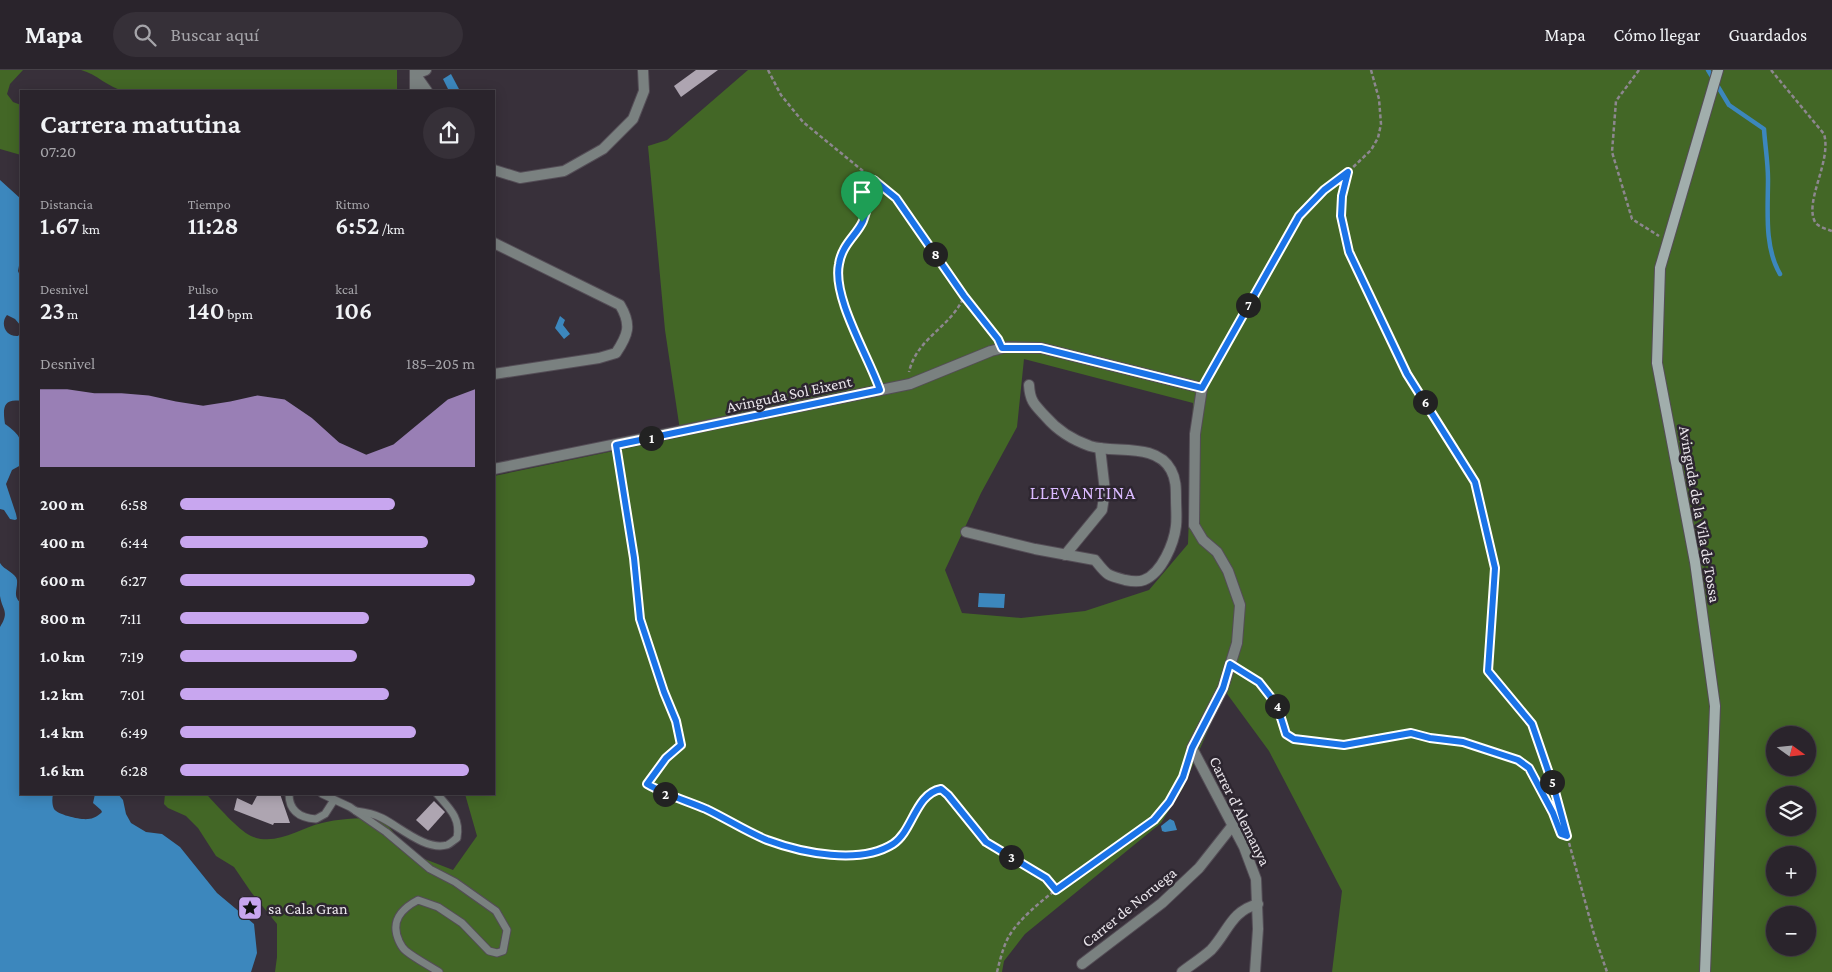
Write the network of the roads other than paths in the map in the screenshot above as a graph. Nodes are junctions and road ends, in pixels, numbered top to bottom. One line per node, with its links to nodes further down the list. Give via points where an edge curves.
1 (426, 70): 4 (street)
2 (643, 70): 7 (street, via 644,91 632,119 603,149 564,171 520,178)
3 (1718, 70): 28 (main road, Avinguda de la Vila de Tossa, via 1660,268 1657,363 1695,562 1715,706)
4 (415, 72): 5 (street); 6 (street)
5 (415, 90)
6 (426, 90)
7 (495, 170)
8 (495, 243): 9 (street, via 620,305 628,326 626,338 616,354)
9 (495, 374)
10 (1030, 385): 11 (street, via 1030,399 1055,427 1072,438)
11 (1100, 448): 14 (street, via 1148,453 1168,463 1176,478); 16 (street, via 1106,491 1102,510)
12 (495, 469): 13 (street, Avinguda Sol Eixent, via 910,384 1002,348 1041,348 1202,388 1195,434)
13 (1194, 525): 14 (street); 22 (street, Carrer d'Alemanya, via 1228,571 1240,605 1236,644 1223,688 1192,748)
14 (1176, 527): 16 (street, via 1168,554 1158,569 1144,580 1107,575 1095,560)
15 (966, 532): 16 (street)
16 (1065, 554)
17 (289, 795): 20 (lane, via 297,814 316,820 325,814)
18 (324, 795): 20 (lane)
19 (438, 795): 21 (lane, via 456,816 459,829 457,838 447,845 432,845 371,813)
20 (334, 800): 21 (lane)
21 (353, 810): 25 (lane, via 386,832 430,869 484,902 501,917 507,938 503,951 497,953 489,951 462,923 438,907 418,900 406,906 397,916 395,929 401,946)
22 (1233, 825): 23 (street, Carrer d'Alemanya, via 1256,879); 24 (street, Carrer de Noruega, via 1198,868 1162,903)
23 (1258, 904): 26 (street, via 1240,912 1211,950); 27 (street, Carrer d'Alemanya)
24 (1082, 964)
25 (440, 972)
26 (1182, 972)
27 (1255, 972)
28 (1705, 972)

